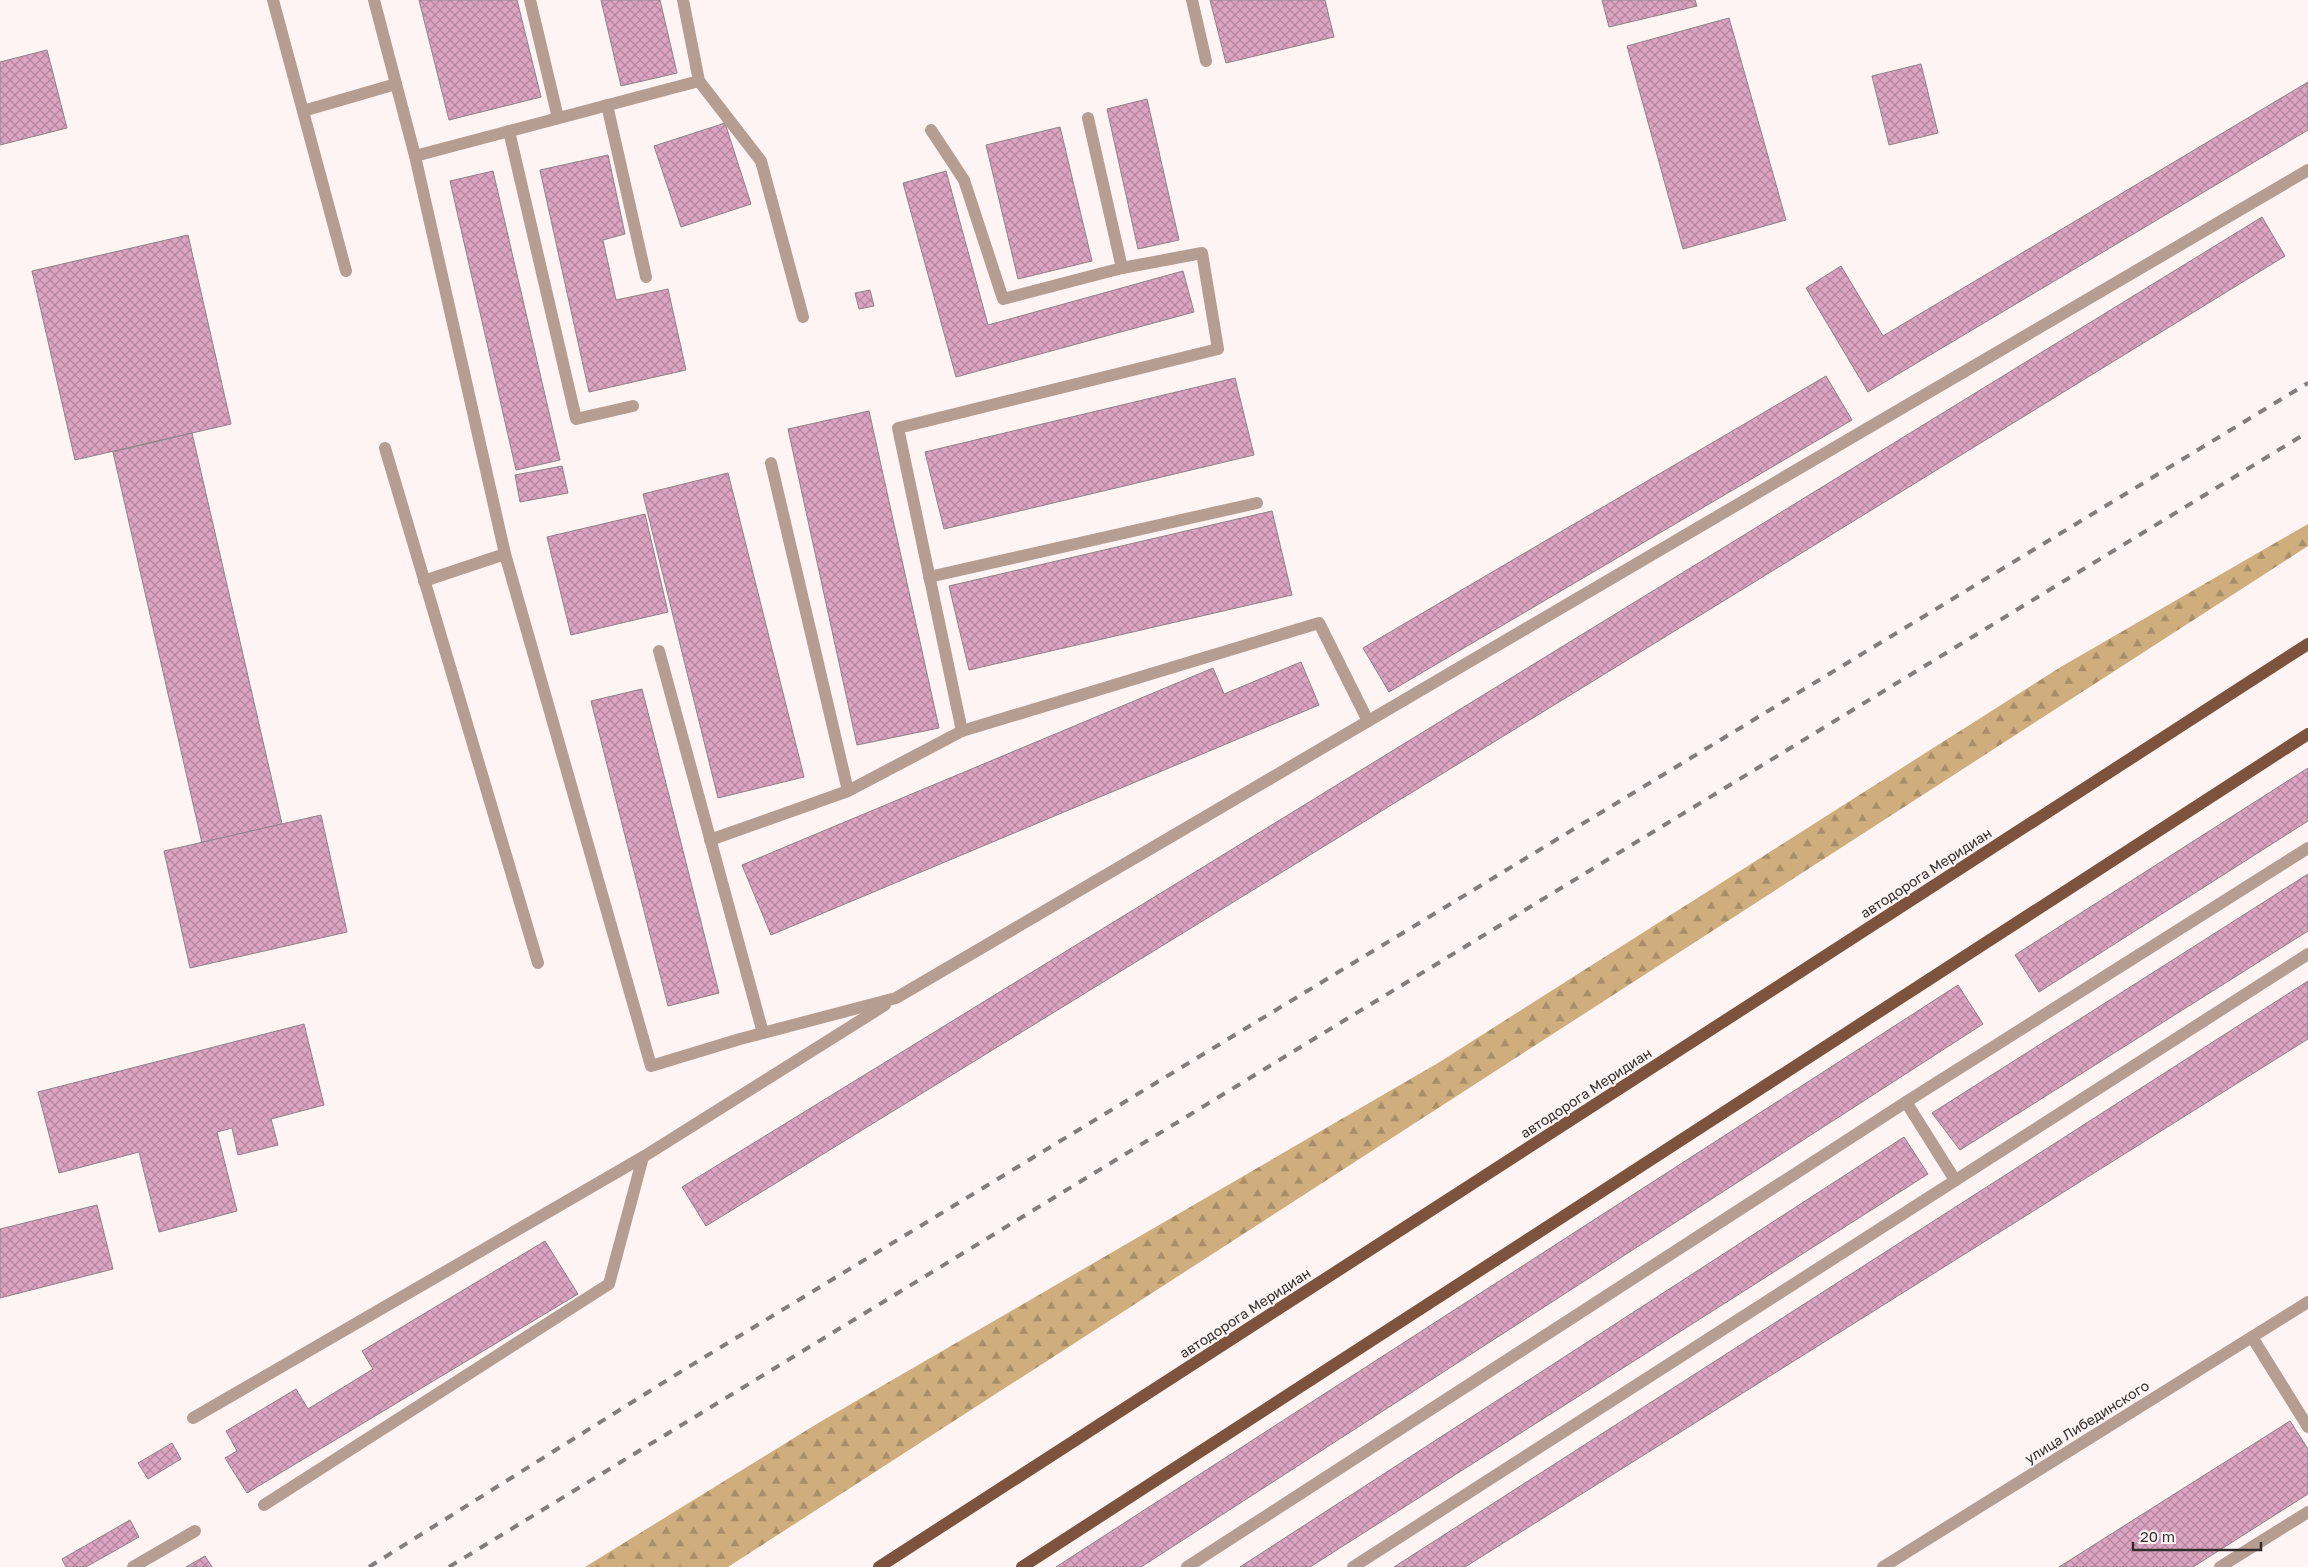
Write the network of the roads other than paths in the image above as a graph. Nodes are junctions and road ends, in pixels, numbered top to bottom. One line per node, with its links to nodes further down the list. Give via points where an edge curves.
1 (273, 0): 10 (street)
2 (374, 0): 8 (street)
3 (530, 0): 11 (street)
4 (683, 0): 7 (street)
5 (1192, 0): 6 (street)
6 (1206, 60)
7 (699, 81): 9 (street); 20 (street, via 761,161)
8 (396, 84): 10 (street); 15 (street)
9 (608, 105): 11 (street); 19 (street)
10 (303, 112): 18 (street)
11 (558, 118): 14 (street)
12 (1088, 118): 17 (street)
13 (931, 130): 17 (street, via 964,180 1003,299)
14 (509, 132): 15 (street); 21 (street, via 576,419)
15 (415, 156): 25 (street)
16 (2308, 170): 30 (street)
17 (1122, 268): 26 (street, via 1202,253 1218,349 898,428)
18 (346, 271)
19 (646, 277)
20 (803, 318)
21 (633, 406)
22 (385, 448): 27 (street)
23 (771, 464): 33 (street)
24 (1257, 503): 26 (street)
25 (505, 554): 27 (street); 39 (street, via 652,1066)
26 (929, 577): 31 (street)
27 (424, 581): 37 (street)
28 (2308, 644): 51 (main road, автодорога Меридиан)
29 (659, 651): 34 (street)
30 (1368, 721): 31 (street, via 1319,624); 38 (street)
31 (962, 731): 33 (street)
32 (2308, 734): 52 (main road)
33 (848, 791): 34 (street)
34 (710, 840): 39 (street)
35 (2308, 848): 40 (street)
36 (2308, 954): 42 (street)
37 (538, 963)
38 (896, 998): 39 (street); 41 (street)
39 (763, 1033)
40 (1906, 1102): 42 (street); 53 (street)
41 (643, 1156): 45 (street); 47 (street, via 609,1284)
42 (1955, 1180): 54 (street)
43 (2308, 1302): 44 (street, улица Либединского)
44 (2252, 1337): 46 (street); 55 (street, улица Либединского)
45 (193, 1418)
46 (2308, 1427)
47 (264, 1505)
48 (2308, 1512): 56 (street)
49 (195, 1531): 50 (street)
50 (133, 1567)
51 (879, 1567)
52 (1022, 1567)
53 (1187, 1567)
54 (1353, 1567)
55 (1883, 1567)
56 (2220, 1567)

